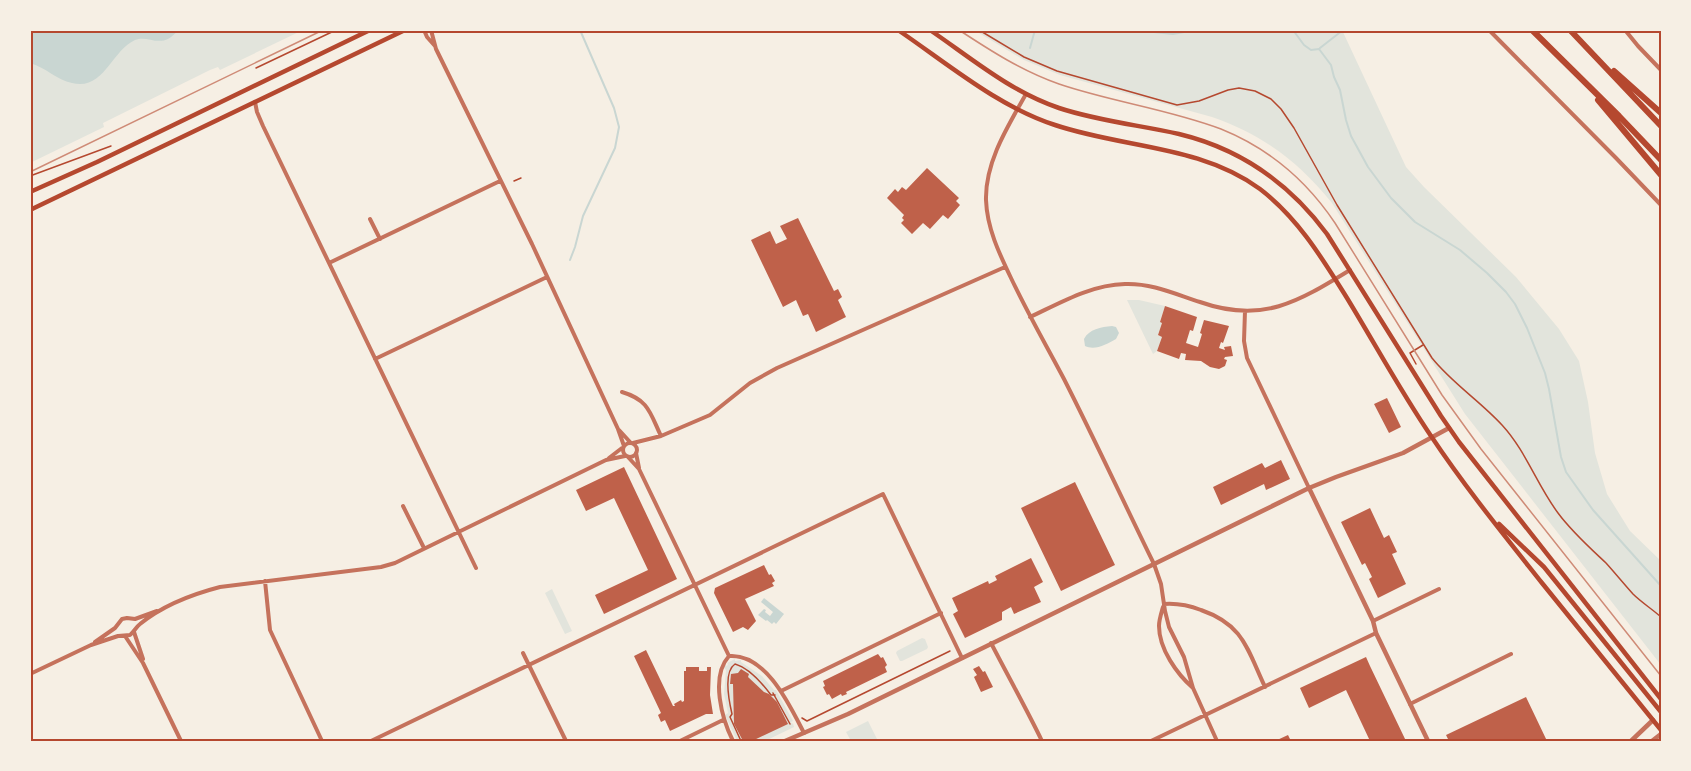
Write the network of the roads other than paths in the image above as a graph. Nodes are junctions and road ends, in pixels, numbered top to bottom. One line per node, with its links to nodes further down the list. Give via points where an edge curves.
1 (370, 30): 23 (main road)
2 (405, 30): 16 (main road)
3 (424, 30): 12 (street)
4 (431, 30): 12 (street)
5 (898, 30): 17 (main road)
6 (930, 30): 15 (main road)
7 (1489, 30): 24 (street)
8 (1532, 30): 13 (highway)
9 (1570, 30): 11 (highway)
10 (1625, 30): 14 (street)
11 (1576, 36): 18 (highway); 19 (highway)
12 (436, 47): 22 (street)
13 (1561, 59): 20 (highway); 21 (highway)
14 (1661, 70)
15 (1026, 94): 17 (street); 30 (main road, via 1078,114 1179,134 1251,162 1308,210)
16 (255, 102): 25 (main road); 28 (street)
17 (1017, 110): 29 (street, via 997,151 986,188 989,223); 32 (main road, via 1090,135 1187,155 1242,177 1296,223)
18 (1661, 113)
19 (1661, 126)
20 (1661, 160)
21 (1661, 175)
22 (500, 181): 27 (street); 31 (street)
23 (30, 192)
24 (1661, 204)
25 (30, 210)
26 (370, 219): 27 (street)
27 (380, 239): 28 (street)
28 (329, 263): 35 (street)
29 (1005, 267): 34 (street); 39 (street, via 777,368 750,383 710,415)
30 (1350, 270): 32 (street); 37 (main road)
31 (547, 276): 35 (street); 38 (street)
32 (1335, 279): 33 (street, via 1283,306); 40 (main road)
33 (1245, 311): 34 (street, via 1214,307 1155,287 1124,284 1091,290); 48 (street, via 1247,358)
34 (1030, 317): 53 (street)
35 (375, 359): 51 (street)
36 (622, 392): 39 (street, via 645,404)
37 (1449, 428): 40 (street); 79 (main road)
38 (618, 429): 42 (street); 43 (street)
39 (661, 436): 41 (street)
40 (1432, 438): 48 (street, via 1396,456); 50 (main road)
41 (651, 440): 42 (street); 44 (street)
42 (632, 443): 43 (street); 44 (street)
43 (623, 446): 45 (street); 46 (street)
44 (636, 452): 45 (street); 47 (street)
45 (627, 456): 46 (street); 47 (street)
46 (606, 460): 51 (street)
47 (639, 469): 56 (street)
48 (1310, 488): 53 (street); 62 (street)
49 (403, 506): 52 (street)
50 (1490, 517): 81 (main road, via 1544,567); 84 (main road)
51 (459, 532): 52 (street); 54 (street)
52 (424, 548): 55 (street, via 381,567)
53 (1154, 564): 58 (street); 67 (street)
54 (476, 568)
55 (265, 581): 59 (street, via 205,591); 88 (street, via 273,639)
56 (696, 585): 60 (street, via 883,494); 71 (street); 74 (street)
57 (1438, 589): 62 (street)
58 (1164, 604): 76 (street, via 1186,604 1227,622 1240,636); 77 (street); 77 (street, via 1159,626 1161,639 1176,670)
59 (161, 610): 61 (street); 64 (street)
60 (941, 613): 72 (street); 78 (street)
61 (132, 620): 63 (street, via 124,619); 64 (street)
62 (1373, 621): 65 (street)
63 (118, 625): 66 (street); 68 (street)
64 (135, 630): 66 (street); 73 (street)
65 (1376, 633): 76 (street); 80 (street)
66 (124, 635): 68 (street); 73 (street)
67 (991, 643): 72 (street); 94 (street)
68 (91, 645): 75 (street)
69 (523, 653): 74 (street)
70 (1511, 654): 80 (street)
71 (729, 656): 78 (street, via 757,665); 83 (street, via 721,673)
72 (962, 658): 86 (street)
73 (143, 663): 87 (street)
74 (529, 664): 89 (street); 90 (street)
75 (30, 674)
76 (1265, 687): 82 (street)
77 (1193, 688): 82 (street)
78 (781, 691): 86 (street)
79 (1661, 699)
80 (1410, 704): 97 (street)
81 (1661, 713): 84 (main road)
82 (1205, 715): 95 (street); 96 (street)
83 (723, 720): 91 (street); 92 (street)
84 (1653, 720): 85 (main road); 98 (street)
85 (1661, 732): 99 (street)
86 (804, 733): 93 (street)
87 (181, 741)
88 (322, 741)
89 (373, 741)
90 (566, 741)
91 (680, 741)
92 (733, 741)
93 (785, 741)
94 (1042, 741)
95 (1151, 741)
96 (1217, 741)
97 (1428, 741)
98 (1630, 741)
99 (1652, 741)

